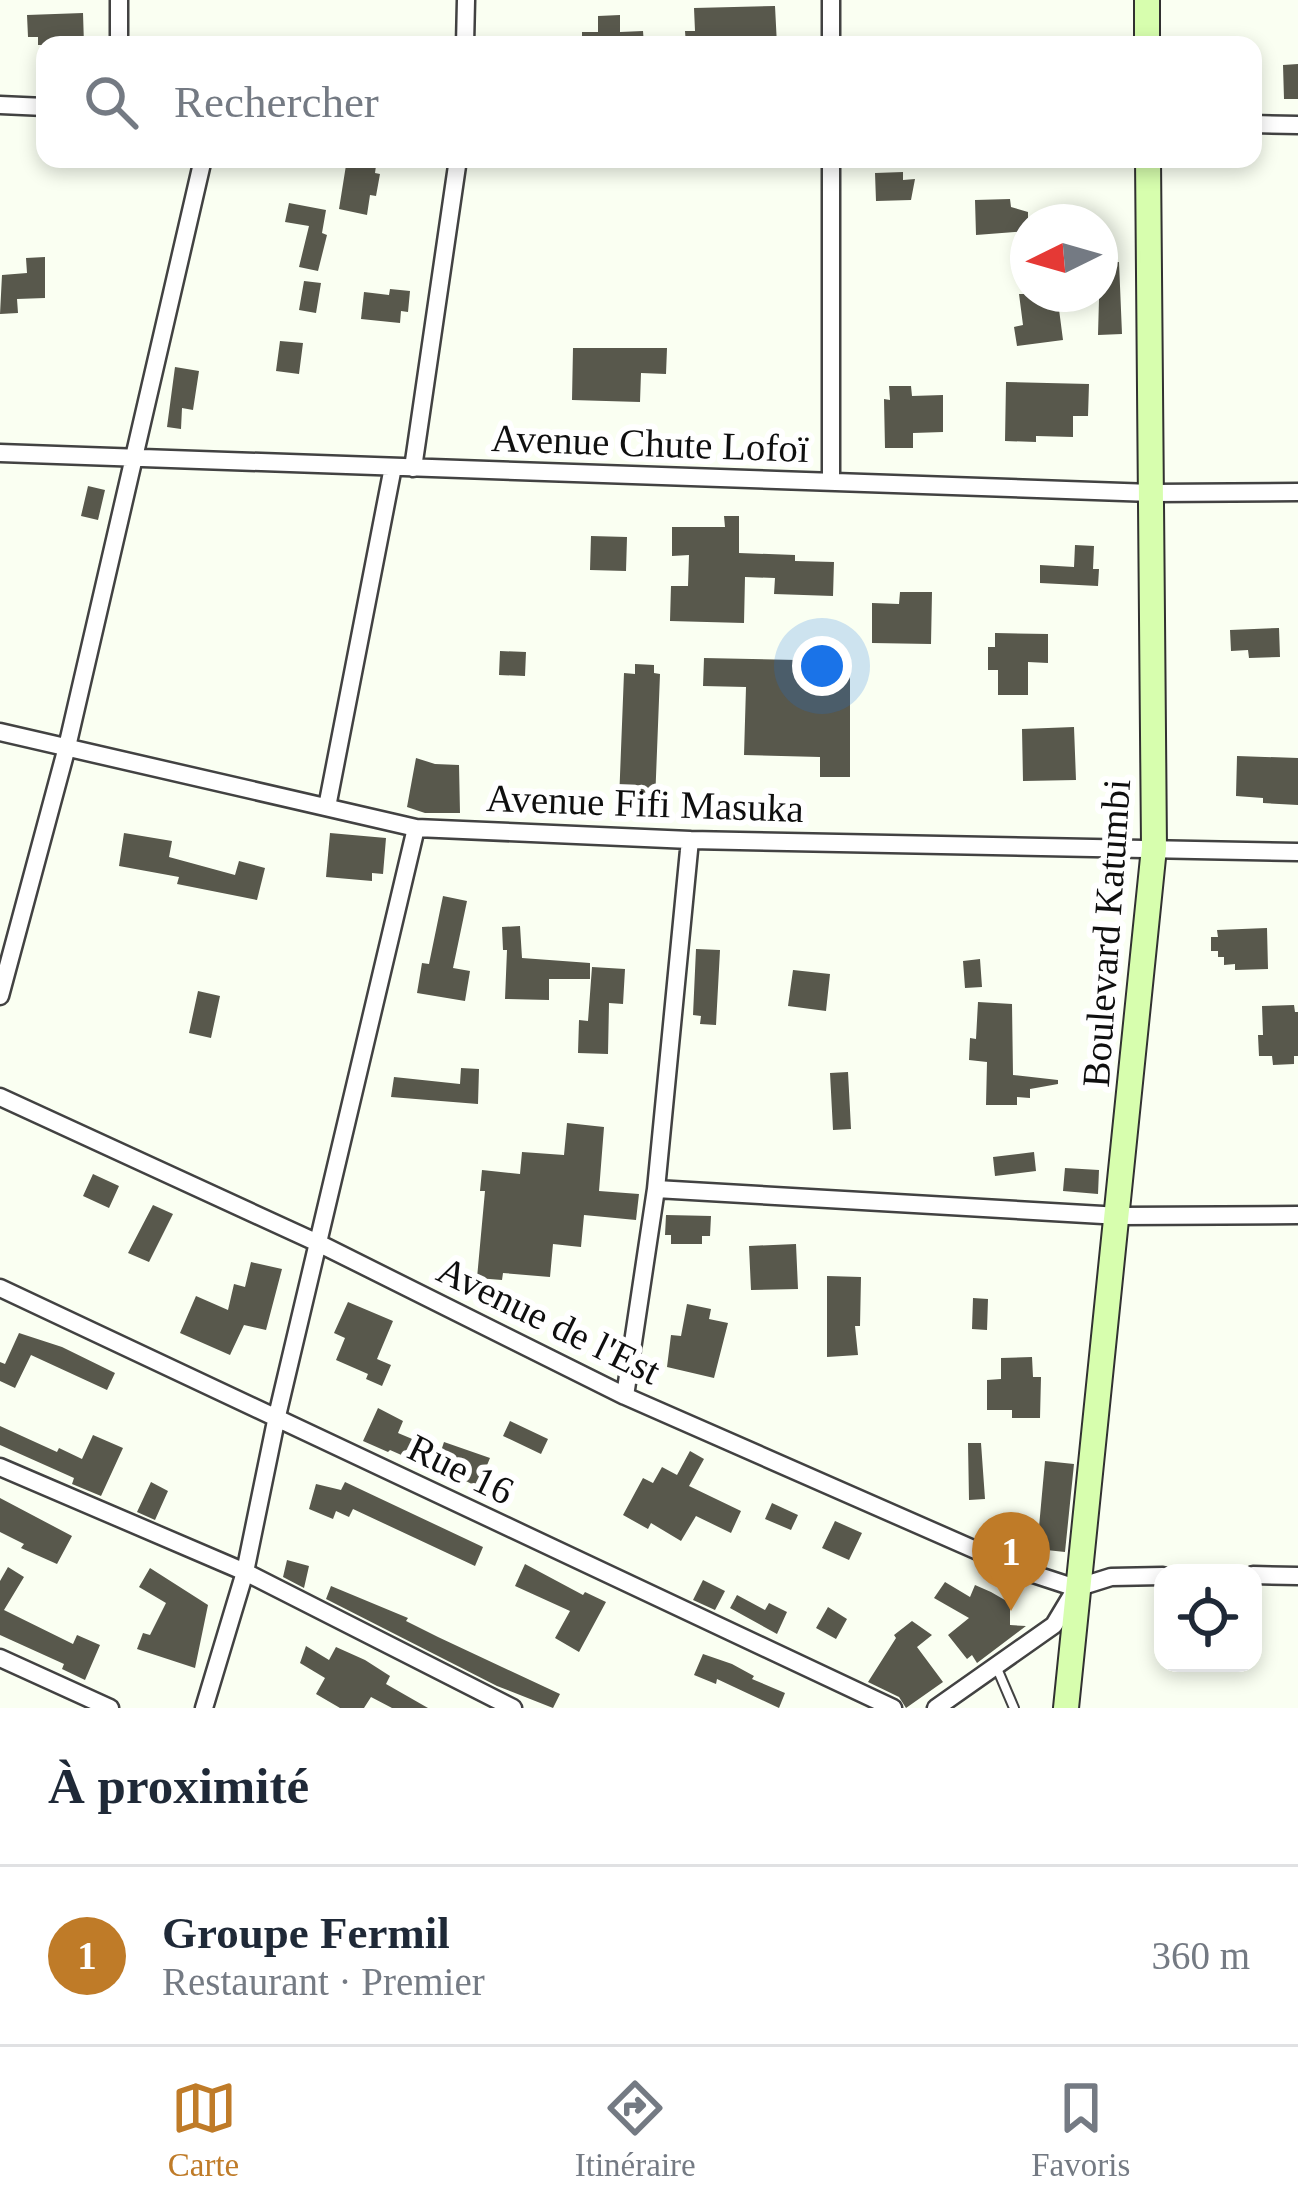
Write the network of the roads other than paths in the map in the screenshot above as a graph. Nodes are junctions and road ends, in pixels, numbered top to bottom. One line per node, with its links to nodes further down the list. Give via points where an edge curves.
1 (119, 0): 5 (street)
2 (466, 0): 6 (street)
3 (831, 0): 7 (street)
4 (1147, 0): 8 (street)
5 (119, 36)
6 (466, 36)
7 (831, 36)
8 (1147, 36)
9 (0, 105): 10 (street)
10 (36, 107)
11 (1262, 124): 12 (street)
12 (1298, 125)
13 (201, 168): 18 (street)
14 (457, 168): 20 (street)
15 (831, 168): 21 (street)
16 (1148, 168): 23 (street, Boulevard Katumbi)
17 (0, 453): 18 (street, Avenue Chute Lofoï)
18 (135, 460): 19 (street, Avenue Chute Lofoï); 25 (street)
19 (393, 467): 20 (street, Avenue Chute Lofoï); 26 (street)
20 (413, 468): 21 (street, Avenue Chute Lofoï)
21 (830, 482): 23 (street, Avenue Chute Lofoï)
22 (1298, 492): 23 (street, Avenue Chute Lofoï)
23 (1152, 494): 29 (street, Boulevard Katumbi)
24 (0, 732): 25 (street, Avenue Fifi Masuka)
25 (67, 747): 26 (street, Avenue Fifi Masuka); 31 (street)
26 (327, 807): 27 (street, Avenue Fifi Masuka)
27 (416, 828): 28 (street, Avenue Fifi Masuka); 36 (street)
28 (690, 840): 29 (street, Avenue Fifi Masuka); 33 (street)
29 (1154, 848): 30 (street, Avenue Fifi Masuka); 35 (street, Boulevard Katumbi)
30 (1298, 852)
31 (0, 996)
32 (0, 1097): 36 (street, Avenue de l'Est)
33 (656, 1190): 35 (street); 38 (street)
34 (1298, 1215): 35 (street)
35 (1120, 1216): 45 (street, Boulevard Katumbi)
36 (320, 1244): 38 (street, Avenue de l'Est); 39 (street)
37 (0, 1288): 39 (street, Rue 16)
38 (625, 1396): 45 (street, Avenue de l'Est)
39 (277, 1416): 41 (street); 52 (street, Rue 16)
40 (0, 1467): 41 (street)
41 (245, 1572): 50 (street); 51 (street)
42 (1262, 1575): 44 (street)
43 (1154, 1576): 45 (street)
44 (1298, 1576)
45 (1076, 1588): 47 (street, via 1054,1625); 54 (street, Boulevard Katumbi)
46 (0, 1658): 49 (street)
47 (996, 1666): 48 (lane); 53 (street)
48 (1009, 1705)
49 (110, 1708)
50 (204, 1708)
51 (514, 1708)
52 (892, 1708)
53 (936, 1708)
54 (1066, 1708)

